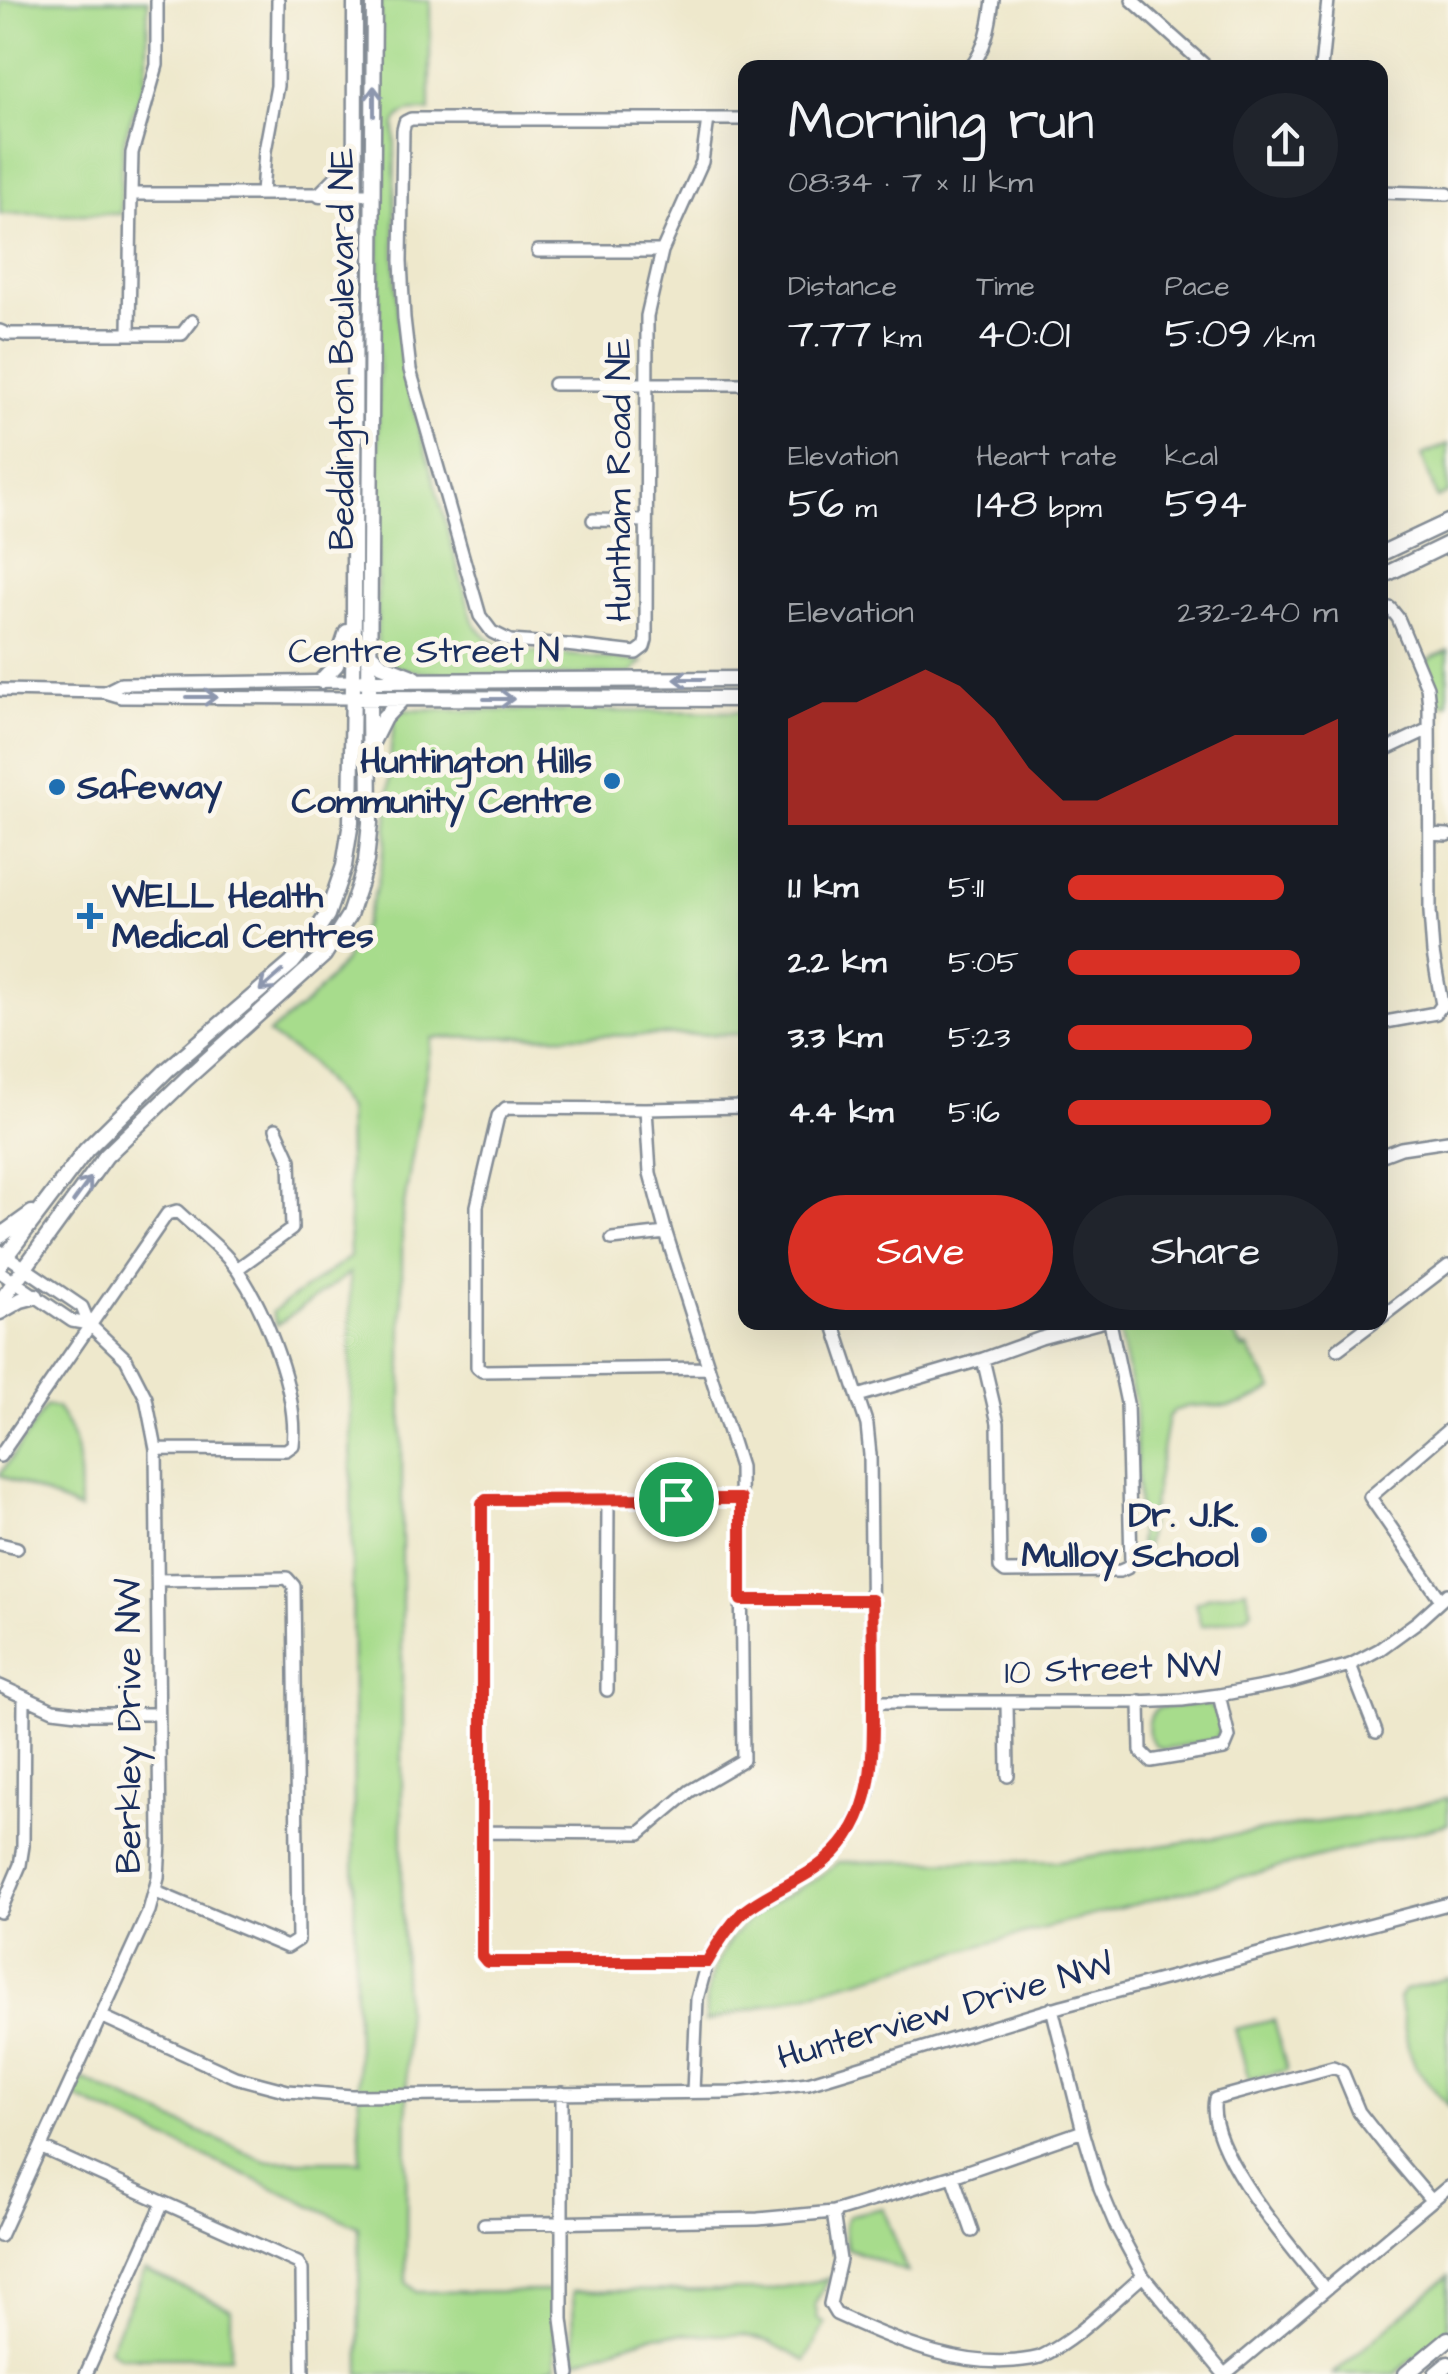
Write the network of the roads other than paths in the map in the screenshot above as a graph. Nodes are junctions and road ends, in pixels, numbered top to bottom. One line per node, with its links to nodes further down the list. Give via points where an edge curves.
1 (158, 0): 15 (street, via 157,65 132,153)
2 (278, 0): 16 (street, via 277,86)
3 (355, 0): 13 (main road, Beddington Boulevard NE)
4 (374, 0): 19 (main road, Beddington Boulevard NE, one-way to 4)
5 (993, 0): 8 (street)
6 (1132, 0): 9 (street)
7 (1328, 0): 10 (street)
8 (975, 60)
9 (1199, 60)
10 (1322, 60)
11 (708, 119): 12 (street, Huntham Road NE); 21 (street, Huntham Road NE, via 702,162); 30 (street, Huntham Road NE, via 411,118 403,130 401,261 410,370 480,616 510,641 636,653 646,640)
12 (738, 119)
13 (355, 138): 17 (main road, via 341,174); 18 (main road, Beddington Boulevard NE)
14 (1388, 192): 20 (street)
15 (130, 194): 16 (street); 25 (street)
16 (262, 194): 17 (street)
17 (320, 194): 18 (street)
18 (354, 194): 19 (street); 38 (main road, Beddington Boulevard NE)
19 (372, 194): 39 (main road, Beddington Boulevard NE)
20 (1448, 194)
21 (662, 250): 22 (street); 27 (street, Huntham Road NE, via 647,316)
22 (538, 251)
23 (192, 321): 25 (street, via 182,334)
24 (0, 331): 25 (street)
25 (130, 334)
26 (554, 384): 27 (street)
27 (645, 384): 28 (street); 30 (street, Huntham Road NE)
28 (738, 384)
29 (594, 520): 30 (street)
30 (646, 520)
31 (1448, 522): 33 (main road)
32 (1448, 544): 35 (main road)
33 (1388, 550)
34 (1448, 553): 36 (main road)
35 (1388, 573)
36 (1388, 574)
37 (1388, 608): 50 (street, via 1427,687)
38 (354, 612): 41 (main road, via 340,656); 44 (main road, Beddington Boulevard NE)
39 (370, 654): 42 (main road, Beddington Boulevard NE); 43 (main road)
40 (738, 679): 43 (main road, Centre Street N, one-way to 43)
41 (320, 681): 44 (street, Centre Street N); 46 (street, Centre Street N, via 121,684)
42 (369, 681): 43 (main road, Centre Street N); 44 (main road, Centre Street N); 47 (main road, Beddington Boulevard NE)
43 (425, 682)
44 (352, 689): 46 (street, Centre Street N, one-way to 44, via 122,697); 47 (main road, Centre Street N); 61 (main road, Beddington Boulevard NE, one-way to 61, via 351,822 326,915 292,963 167,1070 86,1150)
45 (0, 690): 46 (street, Centre Street N)
46 (105, 692)
47 (369, 698): 48 (main road, Centre Street N); 51 (main road, Beddington Boulevard NE)
48 (402, 699): 49 (main road, Centre Street N, one-way to 49); 51 (main road)
49 (738, 699)
50 (1429, 730): 52 (street); 53 (street)
51 (369, 747): 67 (main road, Beddington Boulevard NE, one-way to 51, via 106,1156 324,955 350,915 366,862)
52 (1388, 748)
53 (1430, 834): 54 (street); 55 (street, via 1432,953 1442,1005 1436,1013)
54 (1448, 835)
55 (1388, 1022)
56 (738, 1107): 57 (street)
57 (646, 1110): 62 (street, via 650,1174); 82 (street, via 506,1108 498,1116 477,1206 478,1368)
58 (276, 1128): 68 (street, via 290,1160 292,1230)
59 (1448, 1141): 60 (street)
60 (1388, 1153)
61 (41, 1208): 63 (main road); 65 (main road, Beddington Boulevard NE)
62 (666, 1233): 64 (street); 82 (street)
63 (0, 1236)
64 (612, 1239)
65 (2, 1257): 67 (street, Berkley Drive NW)
66 (1448, 1266): 74 (street)
67 (24, 1268): 70 (main road, Beddington Boulevard NE); 75 (street, Berkley Drive NW, via 82,1307)
68 (237, 1269): 75 (street, via 177,1211 167,1214); 85 (street, via 266,1322 287,1382 293,1445)
69 (0, 1272): 70 (street, Berkley Drive NW)
70 (14, 1282): 71 (street, Berkley Drive NW); 72 (main road, Beddington Boulevard NE)
71 (36, 1296): 73 (main road); 75 (street, Berkley Drive NW)
72 (0, 1302)
73 (0, 1312)
74 (1388, 1312)
75 (89, 1324): 85 (street, Berkley Drive NW, via 126,1358 146,1398); 86 (street)
76 (836, 1330): 83 (street)
77 (1071, 1330): 81 (street)
78 (1112, 1330): 81 (street, via 1127,1403 1131,1562 1120,1571 1000,1568 998,1423)
79 (1364, 1330): 80 (street)
80 (1338, 1350)
81 (983, 1359): 83 (street)
82 (708, 1368): 87 (street, via 740,1468)
83 (858, 1396): 94 (street, via 870,1454)
84 (1448, 1430): 92 (street, via 1370,1498)
85 (156, 1449): 91 (street, Berkley Drive NW)
86 (0, 1456)
87 (741, 1499): 88 (street); 93 (street)
88 (608, 1500): 97 (street); 106 (street, via 482,1503)
89 (0, 1544): 90 (street)
90 (18, 1548)
91 (158, 1580): 103 (street, Berkley Drive NW); 107 (street, via 288,1578 294,1586 298,1940 287,1948)
92 (1444, 1597): 95 (street, 10 Street NW, via 1390,1642)
93 (741, 1600): 94 (street); 106 (street, via 742,1760 690,1791 640,1833)
94 (872, 1600): 101 (street)
95 (1350, 1664): 98 (street, 10 Street NW); 104 (street)
96 (0, 1686): 99 (street)
97 (607, 1690)
98 (1220, 1695): 100 (street, 10 Street NW); 100 (street, via 1230,1738 1224,1749 1150,1761 1141,1751)
99 (24, 1697): 103 (street, via 53,1710); 109 (street, via 23,1846)
100 (1140, 1701): 102 (street, 10 Street NW)
101 (873, 1702): 102 (street, 10 Street NW); 110 (street, via 872,1775 853,1828 817,1868 744,1911)
102 (1007, 1702): 105 (street)
103 (158, 1714): 107 (street, Berkley Drive NW)
104 (1376, 1732)
105 (1008, 1776)
106 (483, 1832): 110 (street, via 487,1962)
107 (156, 1892): 112 (street, Berkley Drive NW)
108 (1448, 1904): 111 (street, Hunterview Drive NW)
109 (0, 1912)
110 (707, 1962): 114 (street, via 697,1999)
111 (1052, 2008): 114 (street, Hunterview Drive NW, via 808,2082); 115 (street)
112 (101, 2016): 113 (street, Hunterview Drive NW, via 236,2077 288,2091); 116 (street, Berkley Drive NW)
113 (562, 2092): 114 (street, Hunterview Drive NW); 122 (street)
114 (694, 2092)
115 (1083, 2131): 117 (street); 126 (street, via 1100,2188)
116 (42, 2148): 120 (street); 125 (street, Berkley Drive NW)
117 (953, 2176): 121 (street); 124 (street)
118 (1448, 2187): 119 (street)
119 (1431, 2200): 127 (street); 127 (street, via 1359,2112 1342,2071 1333,2067 1215,2099 1223,2142 1241,2179)
120 (163, 2203): 130 (street); 131 (street, via 298,2263)
121 (833, 2212): 122 (street); 126 (street, via 840,2260 830,2304 836,2314 964,2368 1039,2358)
122 (562, 2223): 123 (street); 132 (street)
123 (484, 2224)
124 (972, 2231)
125 (0, 2236)
126 (1143, 2276): 133 (street)
127 (1325, 2289): 133 (street)
128 (1448, 2339): 134 (main road)
129 (1448, 2364): 135 (main road)
130 (86, 2374)
131 (302, 2374)
132 (569, 2374)
133 (1224, 2374)
134 (1406, 2374)
135 (1436, 2374)

